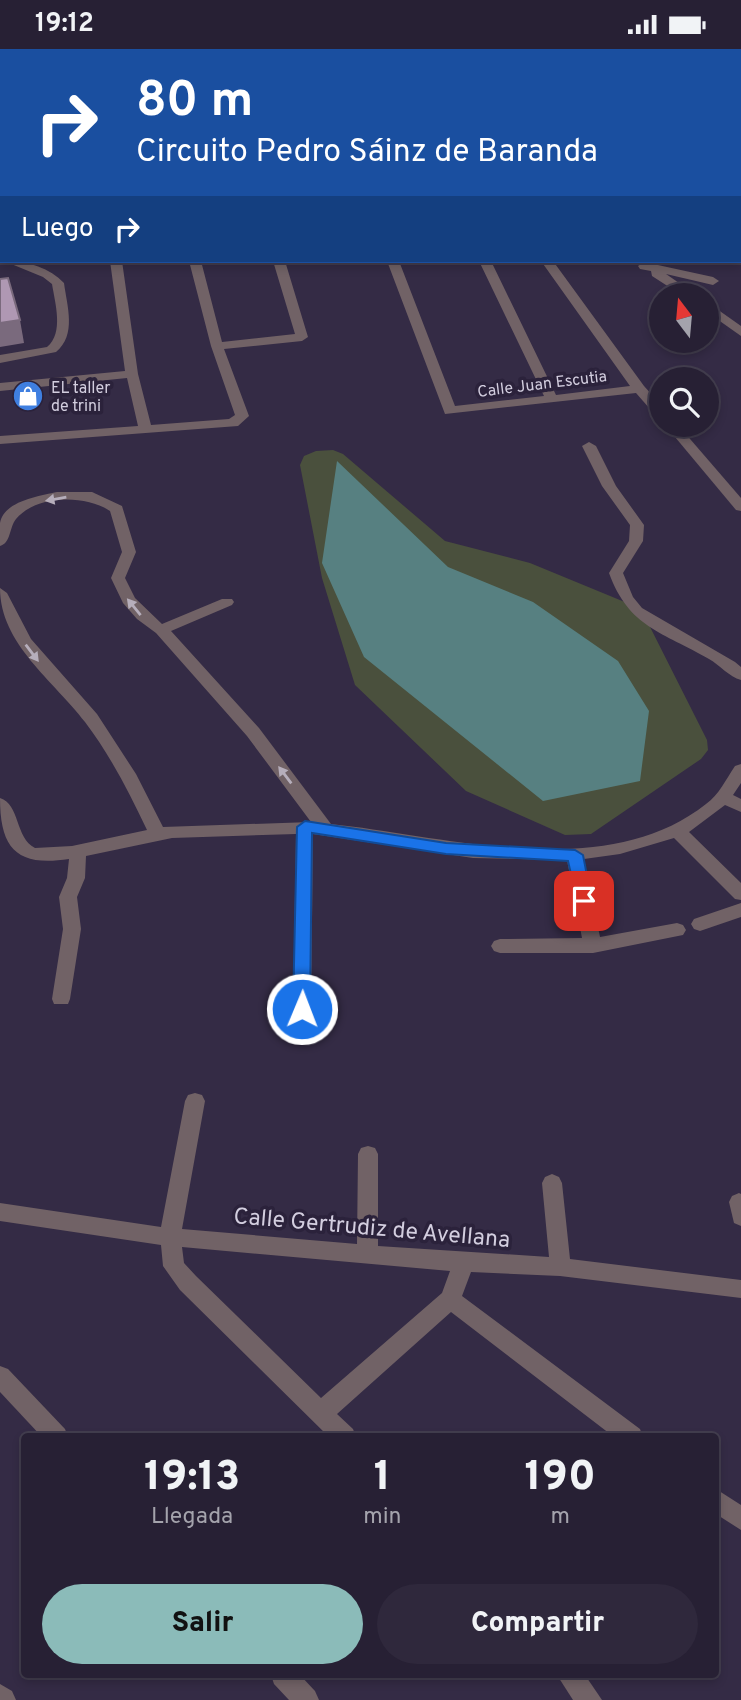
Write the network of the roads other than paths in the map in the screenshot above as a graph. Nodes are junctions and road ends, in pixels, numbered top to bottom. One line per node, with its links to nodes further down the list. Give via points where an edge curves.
1 (16, 263): 14 (street, via 58,283 64,335 57,348 41,354)
2 (116, 263): 15 (street)
3 (196, 263): 13 (street)
4 (280, 263): 13 (street, via 302,337)
5 (394, 263): 18 (street, Calle Juan Escutia, via 450,411)
6 (486, 263): 18 (street)
7 (548, 263): 17 (street)
8 (639, 263): 9 (street); 10 (street)
9 (713, 281)
10 (671, 283)
11 (719, 315): 12 (street)
12 (741, 331)
13 (217, 347): 20 (street, via 240,419)
14 (0, 359)
15 (132, 374): 16 (street); 20 (street)
16 (0, 387)
17 (639, 389): 18 (street, Calle Juan Escutia); 19 (street)
18 (552, 400)
19 (649, 400)
20 (145, 428): 22 (street)
21 (681, 437): 24 (street)
22 (0, 440)
23 (589, 446): 29 (street, via 609,486 637,525 636,541 617,573 624,594 640,615)
24 (741, 507)
25 (0, 542): 28 (street, one-way to 25, via 142,617 123,591 118,578 129,552 117,509 104,500 86,495 56,497 27,506 12,515)
26 (0, 593): 38 (street, one-way to 38, via 24,641 91,718 128,774)
27 (227, 602): 28 (street)
28 (161, 630): 37 (street, one-way to 28, via 253,731)
29 (733, 658): 30 (street)
30 (741, 675)
31 (741, 770): 32 (street)
32 (723, 797): 34 (street); 36 (street)
33 (0, 804): 39 (street, via 14,843 23,851 55,856)
34 (741, 806)
35 (305, 827): 37 (street); 38 (street); 48 (street)
36 (676, 829): 40 (street); 41 (street)
37 (326, 830): 40 (street, via 446,849)
38 (158, 834): 39 (street)
39 (78, 850): 47 (street, via 76,878 68,897 72,929)
40 (575, 855): 46 (street)
41 (741, 894)
42 (741, 910): 43 (street)
43 (700, 924)
44 (677, 930): 46 (street)
45 (500, 946): 46 (street)
46 (593, 946)
47 (61, 999)
48 (302, 1009)
49 (195, 1101): 53 (street)
50 (368, 1154): 54 (street)
51 (552, 1183): 56 (street)
52 (0, 1212): 53 (street, Calle Gertrudiz de Avellana)
53 (170, 1237): 54 (street, Calle Gertrudiz de Avellana); 60 (street, via 174,1266 188,1283)
54 (366, 1255): 55 (street, Calle Gertrudiz de Avellana)
55 (464, 1263): 56 (street, Calle Gertrudiz de Avellana); 58 (street)
56 (560, 1267): 57 (street, Calle Gertrudiz de Avellana)
57 (741, 1289)
58 (450, 1299): 60 (street); 63 (street)
59 (2, 1383): 61 (street)
60 (321, 1413): 62 (street)
61 (53, 1433)
62 (341, 1433)
63 (627, 1433)
64 (719, 1502): 65 (street)
65 (741, 1519)
66 (287, 1678): 68 (street)
67 (571, 1678): 69 (street)
68 (306, 1700)
69 (589, 1700)

